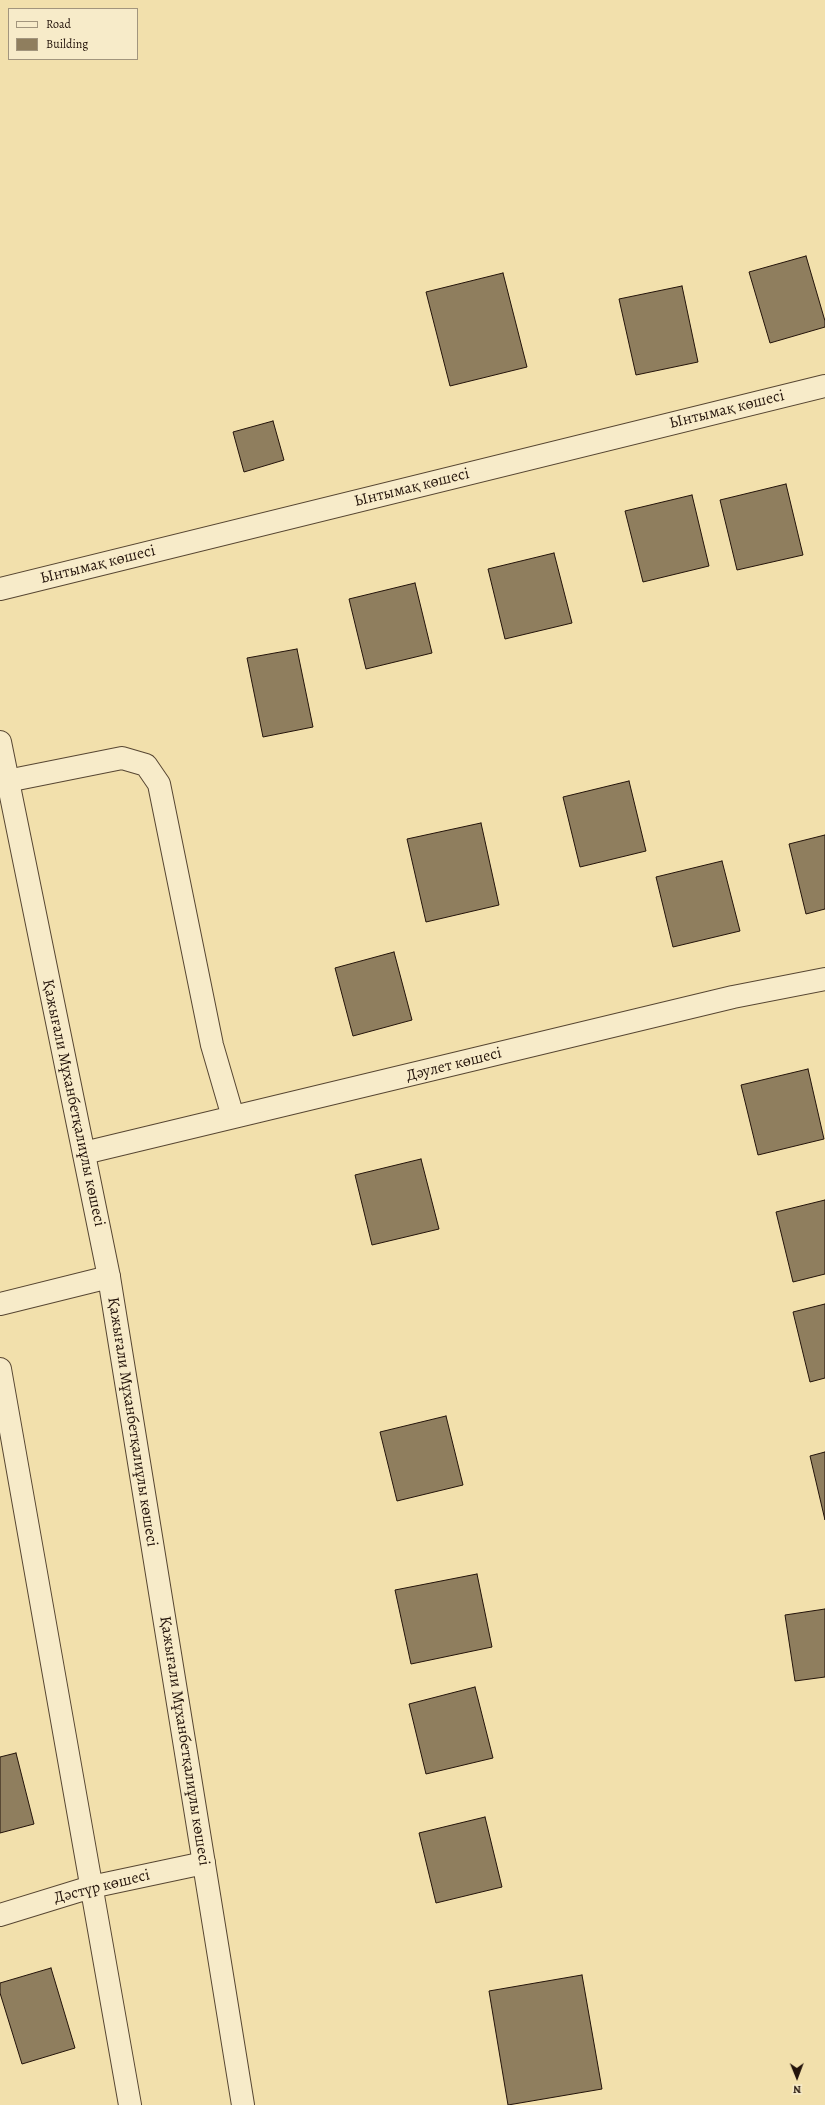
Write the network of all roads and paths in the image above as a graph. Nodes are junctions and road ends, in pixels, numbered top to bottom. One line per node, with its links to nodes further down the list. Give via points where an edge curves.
1 (825, 386): 2 (street, Ынтымақ көшесі)
2 (0, 590)
3 (1, 754): 4 (street, Қажығали Мұханбетқалиұлы көшесі)
4 (7, 781): 6 (street, via 122,758 146,765 159,784 212,1044); 7 (street, Қажығали Мұханбетқалиұлы көшесі)
5 (825, 979): 6 (street, Дәулет көшесі, via 733,998)
6 (233, 1117): 7 (street, Дәулет көшесі)
7 (84, 1154): 8 (street, Қажығали Мұханбетқалиұлы көшесі)
8 (109, 1277): 9 (street); 11 (street, Қажығали Мұханбетқалиұлы көшесі)
9 (0, 1304)
10 (0, 1369): 12 (street)
11 (204, 1864): 12 (street, Дәстүр көшесі); 15 (street, Қажығали Мұханбетқалиұлы көшесі)
12 (91, 1887): 13 (street, Дәстүр көшесі); 14 (street)
13 (0, 1915)
14 (130, 2105)
15 (244, 2105)

